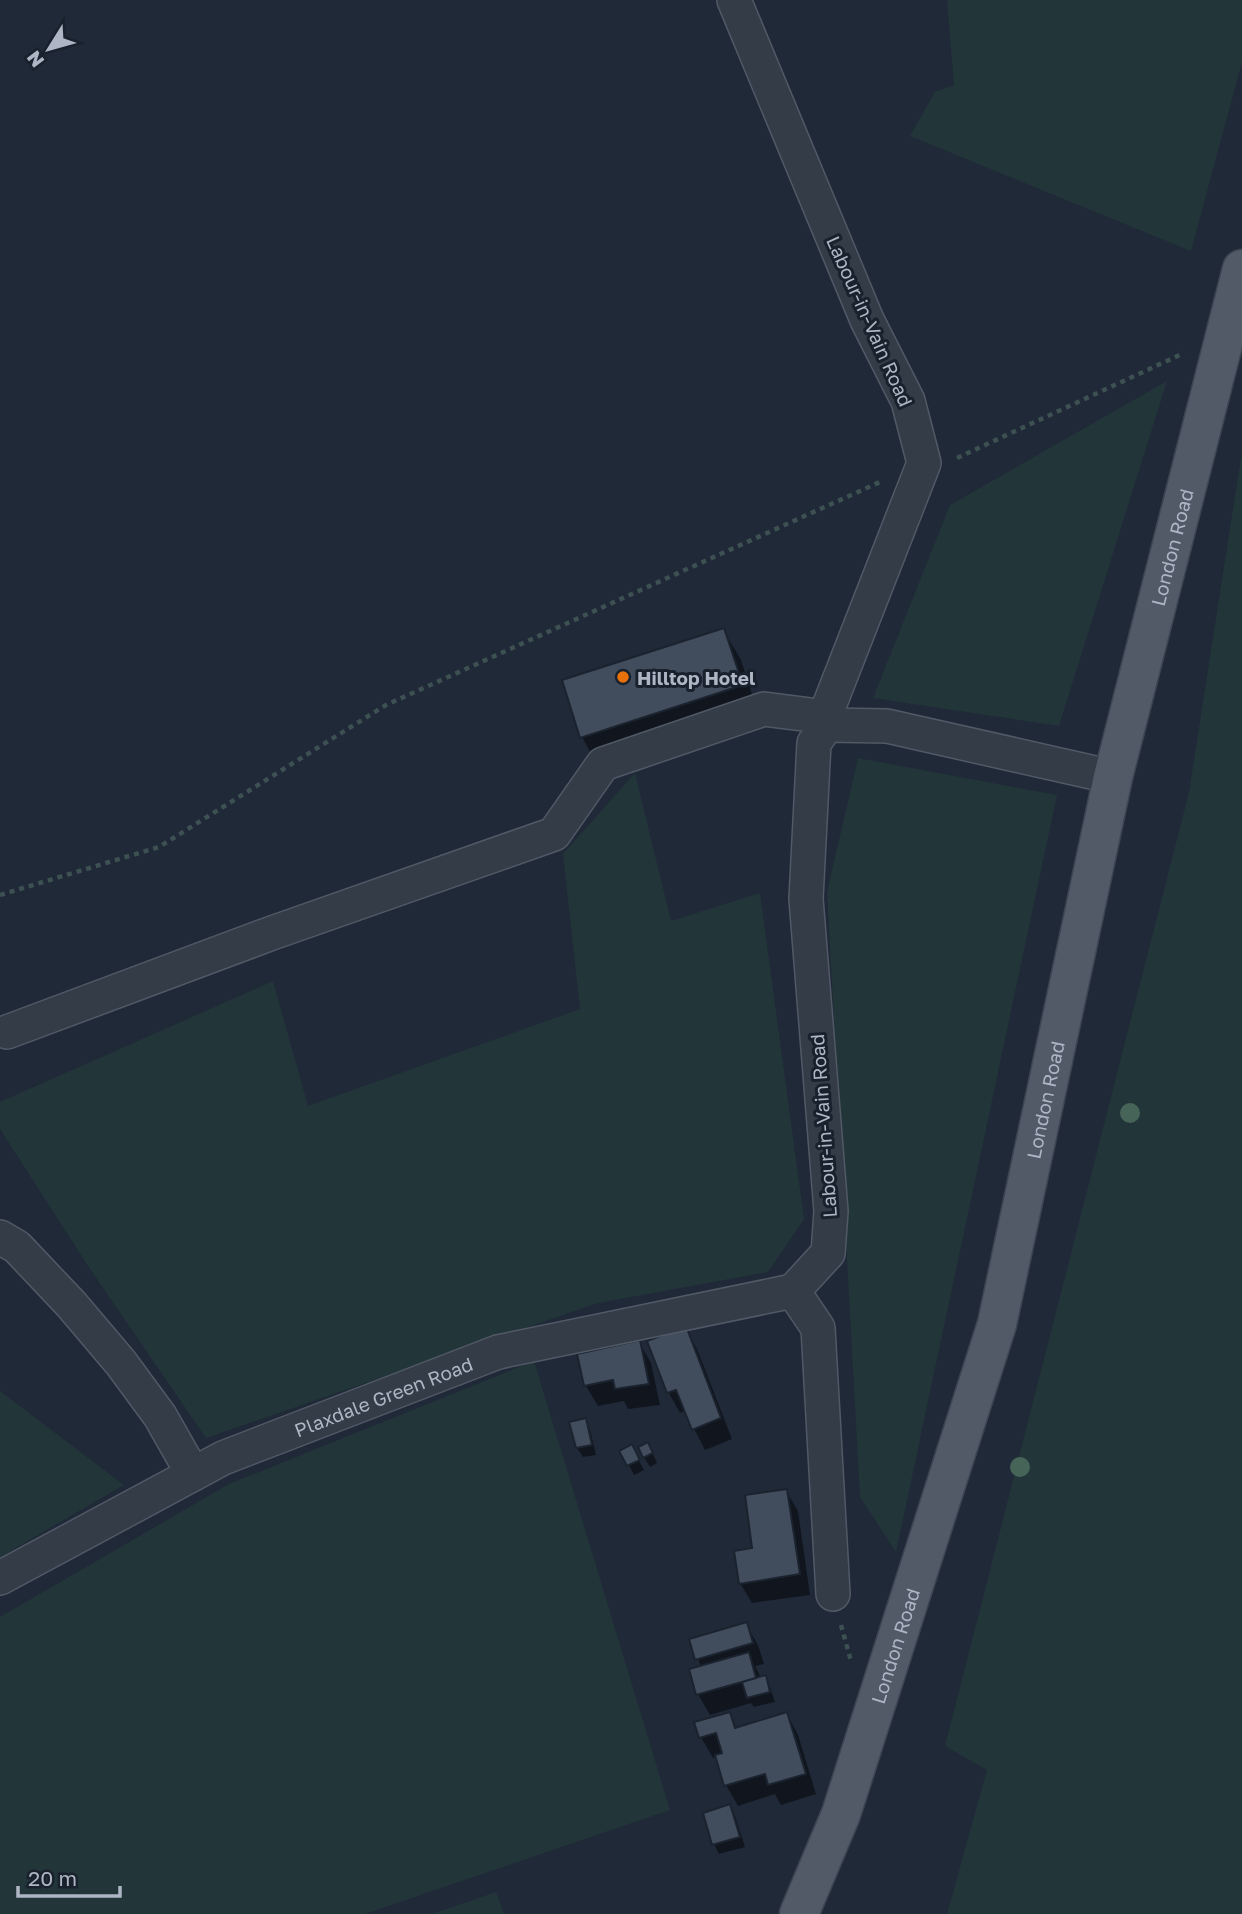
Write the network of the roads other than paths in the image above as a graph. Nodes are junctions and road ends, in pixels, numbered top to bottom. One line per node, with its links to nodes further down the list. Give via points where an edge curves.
1 (734, 0): 3 (street, Labour-in-Vain Road, via 867,320 908,401 925,463 830,706)
2 (1242, 270): 4 (main road, London Road)
3 (827, 725): 4 (street, via 887,726); 5 (street, via 811,715 764,709 603,764 554,834); 7 (street, Labour-in-Vain Road, via 814,743 806,899 831,1211 828,1253)
4 (1113, 777): 11 (main road, London Road, via 998,1324 841,1814)
5 (7, 1032)
6 (0, 1237): 8 (street, via 17,1247 121,1363 160,1416)
7 (793, 1291): 8 (street, Plaxdale Green Road, via 498,1352 223,1458); 10 (street, via 818,1328)
8 (193, 1474): 9 (street, Plaxdale Green Road)
9 (0, 1578)
10 (832, 1594)
11 (799, 1914)

